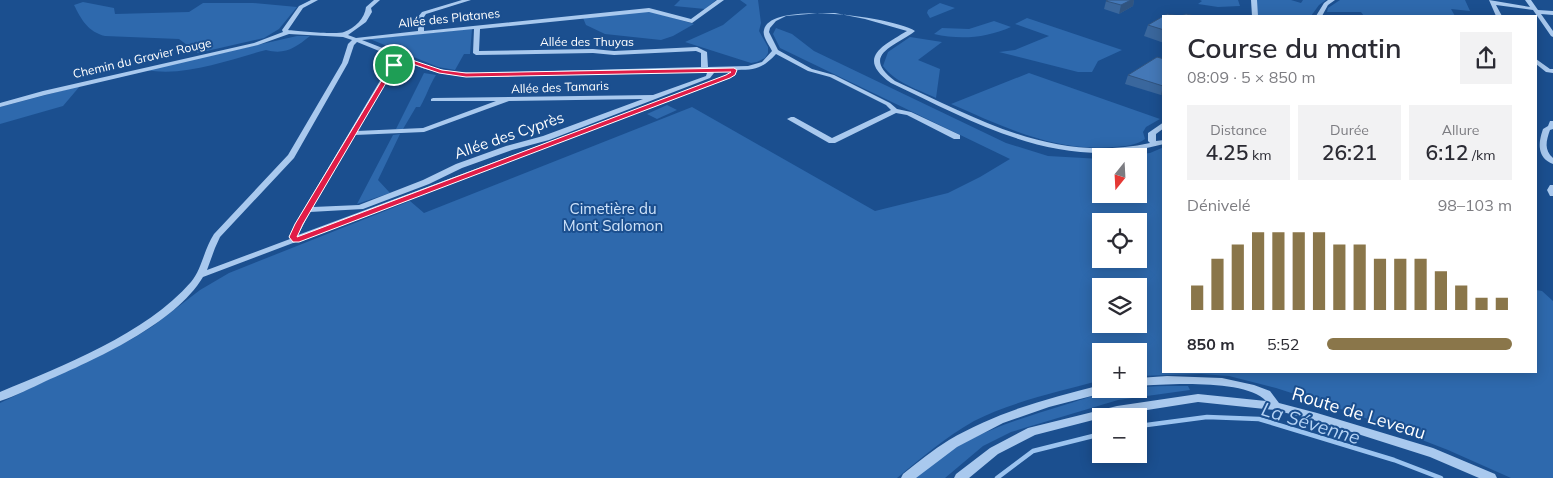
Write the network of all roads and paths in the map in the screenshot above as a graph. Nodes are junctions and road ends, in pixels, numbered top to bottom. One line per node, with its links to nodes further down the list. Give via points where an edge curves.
1 (314, 0): 16 (street, via 301,8 287,27)
2 (377, 0): 19 (street, via 368,8 364,21)
3 (468, 0): 17 (street, via 424,13)
4 (721, 0): 10 (street, via 692,21 649,10)
5 (1254, 0): 12 (street)
6 (1332, 0): 13 (street)
7 (1528, 0): 9 (street)
8 (1492, 2): 9 (street); 14 (street)
9 (1535, 10): 11 (street); 18 (street)
10 (634, 11): 15 (street, Allée des Platanes)
11 (1553, 13)
12 (1255, 15)
13 (1320, 15)
14 (1498, 15)
15 (477, 26): 17 (street, Allée des Platanes); 24 (street, Allée des Thuyas, via 476,53 593,51 614,54 694,48 704,52 704,67)
16 (288, 32): 19 (street); 30 (street, Chemin du Gravier Rouge, via 256,44 56,89)
17 (421, 32): 20 (street, Allée des Platanes)
18 (1553, 35)
19 (344, 36): 20 (street)
20 (357, 39): 22 (street); 44 (street, via 351,44 345,63 291,156 211,245)
21 (775, 51): 25 (street, via 764,63); 31 (street, via 810,70 832,76 888,104); 38 (street, via 766,32 769,23 780,16 827,10 850,13 912,31 886,46 880,54 877,62 887,79 1006,134 1049,146 1104,151)
22 (403, 58): 24 (street, via 441,72 466,75); 35 (street, via 390,69)
23 (1537, 62): 26 (street)
24 (708, 70): 25 (street); 27 (street, Allée des Cyprès, via 711,73 708,77)
25 (734, 70): 43 (street, via 728,77)
26 (1553, 72)
27 (654, 97): 28 (street, Allée des Tamaris); 42 (street, Allée des Cyprès, via 546,138 459,166 360,207)
28 (511, 98): 29 (street); 35 (street, Allée des Tamaris, via 424,130)
29 (433, 100)
30 (0, 105)
31 (895, 111): 32 (street, via 832,141); 36 (street, via 908,113)
32 (791, 119)
33 (1553, 123): 39 (street, via 1541,143 1543,153)
34 (1162, 126): 38 (street, via 1152,133)
35 (352, 133): 42 (street)
36 (957, 137)
37 (1162, 142): 38 (street)
38 (1155, 144)
39 (1553, 162)
40 (1553, 187): 41 (street)
41 (1553, 194)
42 (307, 210): 43 (street, via 293,237)
43 (296, 240): 44 (street)
44 (201, 275): 47 (street, via 185,294 141,328)
45 (1147, 382): 48 (street, via 1210,381 1237,385 1266,394)
46 (1092, 392): 49 (street, via 1019,411 976,430 932,456)
47 (0, 398)
48 (1275, 406): 50 (street, Route de Leveau, via 1198,398 1117,410 1032,431 994,451); 51 (street, Route de Leveau, via 1376,434)
49 (907, 478)
50 (960, 478)
51 (1491, 478)

